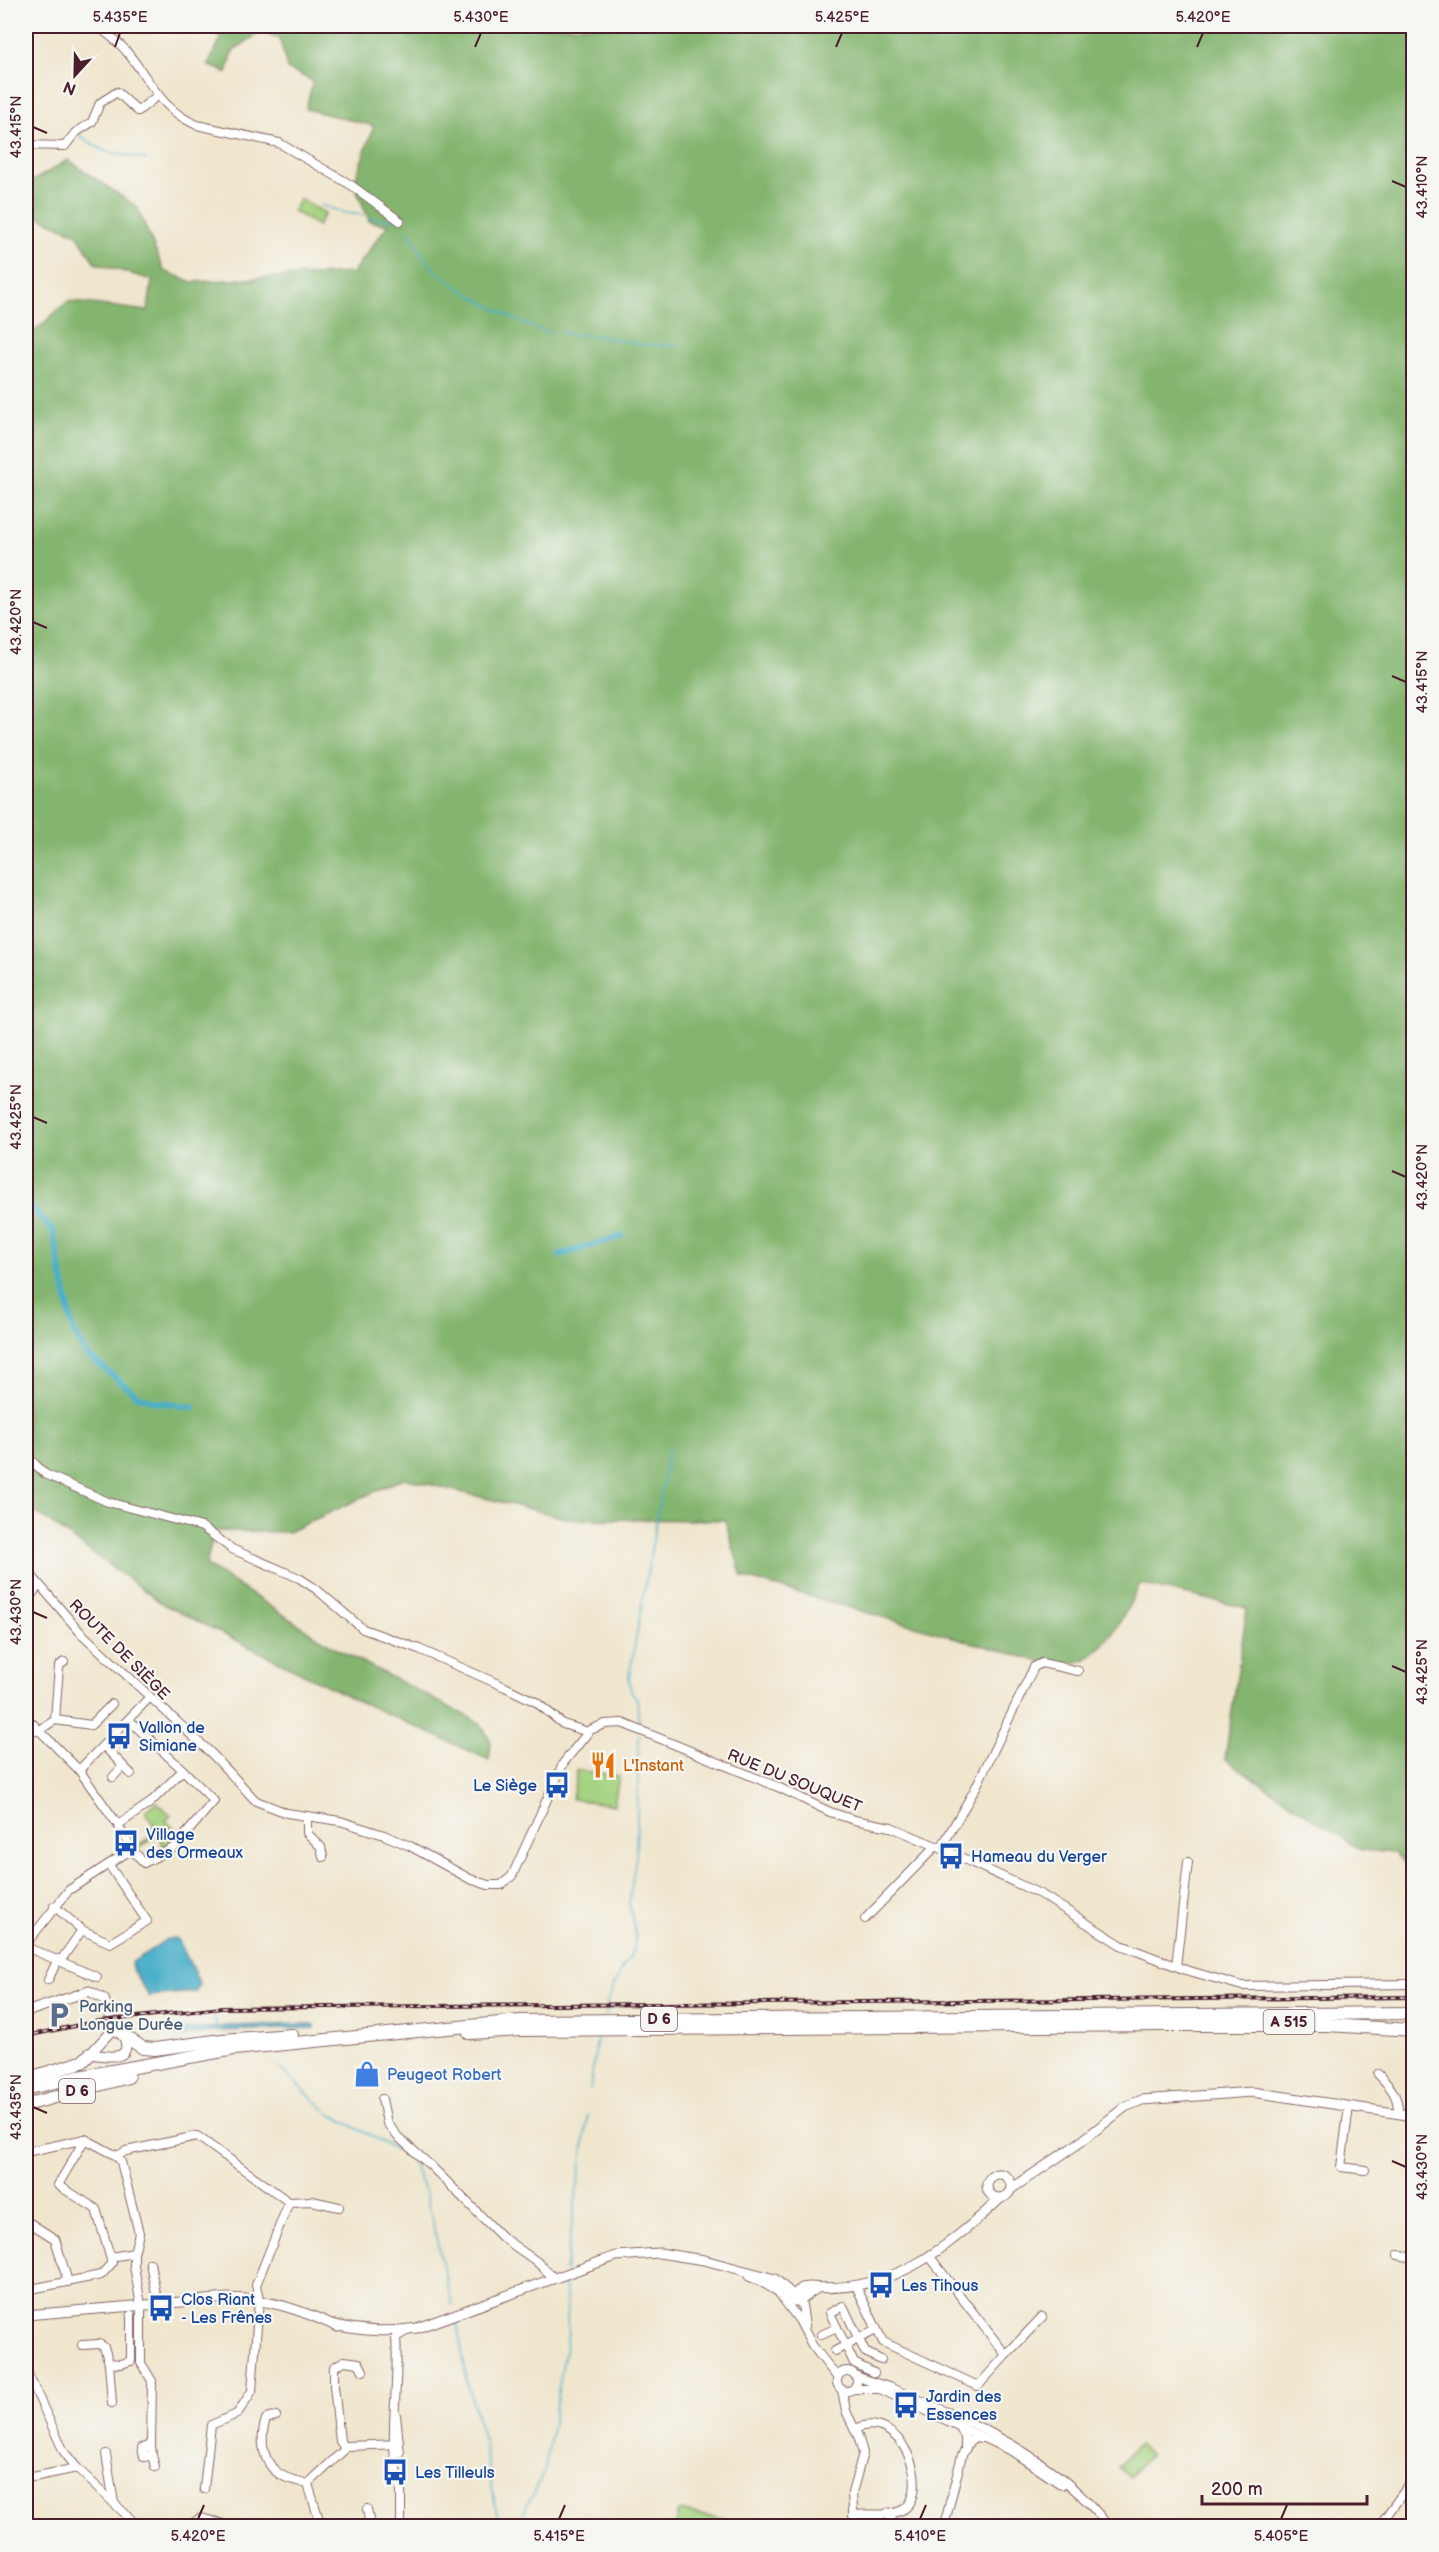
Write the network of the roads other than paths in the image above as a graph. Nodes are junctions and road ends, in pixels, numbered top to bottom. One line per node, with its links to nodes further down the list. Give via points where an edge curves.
1 (98, 26): 2 (street, via 126,51)
2 (157, 96): 3 (street, via 138,111 117,92 99,103 92,122 75,133 65,146); 4 (street, via 175,113 197,125 266,138 291,148)
3 (26, 145)
4 (400, 221)
5 (26, 1455): 17 (street, via 45,1474 108,1502 202,1527 232,1549 316,1588 363,1629 505,1687 536,1702 563,1724)
6 (26, 1569): 7 (street, ROUTE DE SIÈGE)
7 (39, 1585): 8 (street); 11 (street, ROUTE DE SIÈGE, via 81,1633)
8 (26, 1602)
9 (64, 1662): 14 (street, via 58,1666)
10 (1078, 1671): 26 (street, via 1042,1663 1034,1667 975,1789)
11 (149, 1698): 15 (street); 24 (street, ROUTE DE SIÈGE, via 213,1755 256,1801)
12 (112, 1704): 14 (street, via 91,1725)
13 (26, 1717): 16 (street)
14 (55, 1720): 16 (street)
15 (129, 1720): 18 (street); 21 (street)
16 (38, 1731): 20 (street)
17 (588, 1732): 24 (street, ROUTE DE SIÈGE, via 564,1762 513,1876 501,1885 470,1879 384,1835 340,1821); 26 (street, RUE DU SOUQUET, via 604,1724 622,1723 778,1786 830,1812 891,1827)
18 (104, 1746): 19 (street); 20 (street)
19 (123, 1766): 22 (street); 23 (street)
20 (79, 1770): 25 (street)
21 (183, 1770): 25 (street, via 150,1803); 27 (street, via 214,1801 175,1847 144,1863)
22 (131, 1774)
23 (113, 1777)
24 (307, 1817): 28 (street, via 307,1833 321,1847)
25 (118, 1825): 27 (street)
26 (939, 1847): 32 (street); 36 (street, RUE DU SOUQUET, via 1042,1895 1121,1945)
27 (132, 1849): 30 (street)
28 (323, 1857)
29 (1188, 1862): 36 (street)
30 (109, 1865): 31 (street, via 69,1890); 33 (street, via 147,1921 110,1943)
31 (54, 1906): 33 (street); 34 (street)
32 (865, 1919)
33 (82, 1930): 35 (street)
34 (26, 1946): 35 (street)
35 (60, 1960): 37 (street); 38 (street)
36 (1176, 1966): 39 (street, RUE DU SOUQUET, via 1242,1986)
37 (97, 1977)
38 (48, 1980)
39 (1413, 1984)
40 (1413, 2008): 42 (highway, via 1340,2007)
41 (26, 2012): 46 (main road, via 88,1991 104,1999)
42 (1297, 2013): 43 (highway, A 515); 47 (highway, D 6, via 520,2021)
43 (1413, 2013)
44 (1413, 2023): 45 (highway, A 515)
45 (1165, 2025): 48 (highway, via 1326,2025); 51 (highway, D 6, via 492,2031 288,2050)
46 (114, 2026): 47 (highway, via 143,2048 155,2049 222,2040); 49 (main road); 49 (main road, via 127,2044 125,2051 112,2057)
47 (446, 2027): 53 (highway, D 6, via 234,2049)
48 (1413, 2030)
49 (90, 2054): 52 (highway, via 82,2062)
50 (1378, 2073): 58 (street, via 1396,2093)
51 (128, 2077): 54 (highway, D 6); 56 (highway, D 6)
52 (26, 2079)
53 (26, 2089)
54 (26, 2096)
55 (382, 2100): 76 (street, via 387,2123 398,2136 502,2236)
56 (26, 2105)
57 (1349, 2106): 58 (main road); 63 (street, via 1341,2167); 64 (main road, via 1252,2092 1142,2100 1125,2107 1022,2183)
58 (1398, 2114): 59 (main road)
59 (1413, 2116)
60 (85, 2139): 61 (street); 62 (street); 72 (street, via 58,2185 96,2209)
61 (26, 2152)
62 (117, 2156): 66 (street, via 197,2136); 69 (street, via 139,2233)
63 (1365, 2170)
64 (1011, 2186): 65 (main road, via 1007,2195); 65 (main road, via 1002,2174 990,2178 987,2186)
65 (995, 2200): 71 (main road)
66 (289, 2202): 67 (street, via 312,2201); 80 (street, via 256,2285)
67 (339, 2207)
68 (26, 2230): 77 (street, via 30,2223 55,2239)
69 (134, 2253): 72 (street); 83 (street)
70 (1398, 2255): 73 (street)
71 (930, 2257): 78 (main road, via 898,2274); 96 (street)
72 (111, 2258): 77 (street, via 112,2263 101,2275)
73 (1413, 2258)
74 (704, 2260): 76 (main road, via 659,2253 616,2256); 81 (main road, via 759,2279); 81 (main road, via 776,2279)
75 (150, 2263): 82 (street)
76 (559, 2274): 85 (main road)
77 (68, 2282): 79 (street)
78 (856, 2286): 81 (main road, via 802,2288); 89 (street)
79 (26, 2290)
80 (258, 2297): 82 (main road); 90 (main road, via 350,2332 369,2336); 127 (street, via 252,2391 237,2414 211,2425)
81 (793, 2302): 97 (street, via 801,2305 807,2336)
82 (158, 2304): 83 (main road)
83 (141, 2306): 86 (main road); 101 (street)
84 (131, 2315): 99 (street)
85 (454, 2316): 90 (main road); 90 (main road, via 435,2326)
86 (26, 2317)
87 (1042, 2317): 96 (street)
88 (837, 2328): 91 (street); 92 (street, via 830,2313 843,2306); 94 (street)
89 (876, 2330): 92 (street); 96 (street, via 883,2342 978,2386)
90 (399, 2334): 118 (street, via 394,2408)
91 (821, 2336)
92 (859, 2339): 94 (street); 98 (street, via 865,2352)
93 (82, 2344): 100 (street, via 104,2347)
94 (846, 2346): 95 (street); 105 (street, via 854,2363)
95 (835, 2351)
96 (1006, 2355)
97 (822, 2357): 104 (street); 107 (street)
98 (881, 2360)
99 (131, 2361): 100 (street); 101 (street)
100 (109, 2363): 110 (street)
101 (141, 2363): 122 (street, via 152,2381 151,2446 142,2448 144,2457 153,2455)
102 (26, 2370): 123 (street, via 64,2452)
103 (363, 2371): 119 (street, via 359,2363 344,2361 334,2367 340,2441)
104 (844, 2371): 106 (street); 107 (street)
105 (874, 2373)
106 (856, 2376): 109 (street, via 858,2382); 116 (street, via 890,2387)
107 (837, 2378): 108 (street)
108 (842, 2390): 109 (street); 111 (street)
109 (853, 2390): 111 (street); 113 (street, via 880,2389)
110 (112, 2403)
111 (846, 2411): 114 (street)
112 (276, 2416): 126 (street, via 266,2419 261,2434 265,2458 282,2476)
113 (959, 2425): 115 (street); 117 (street)
114 (855, 2429): 130 (street, via 872,2424 887,2428 911,2464 916,2482 912,2500 904,2508); 131 (street, via 862,2453 852,2493)
115 (972, 2431): 116 (street); 117 (street)
116 (989, 2436): 120 (street, via 975,2437); 141 (street, via 1058,2481)
117 (965, 2437): 120 (street)
118 (397, 2447): 119 (street); 137 (street)
119 (345, 2448): 126 (street)
120 (965, 2448): 140 (street)
121 (106, 2454): 128 (street)
122 (155, 2467)
123 (77, 2468): 124 (street, via 33,2477); 128 (street)
124 (26, 2473)
125 (1413, 2473): 142 (street)
126 (308, 2484): 135 (street)
127 (204, 2489)
128 (114, 2503): 132 (street)
129 (367, 2510): 136 (street)
130 (887, 2513): 131 (street); 139 (street)
131 (852, 2515): 138 (street)
132 (138, 2526)
133 (188, 2526): 134 (street, via 201,2518)
134 (231, 2526)
135 (321, 2526)
136 (370, 2526)
137 (401, 2526)
138 (854, 2526)
139 (892, 2526)
140 (944, 2526)
141 (1107, 2526)
142 (1379, 2526)

